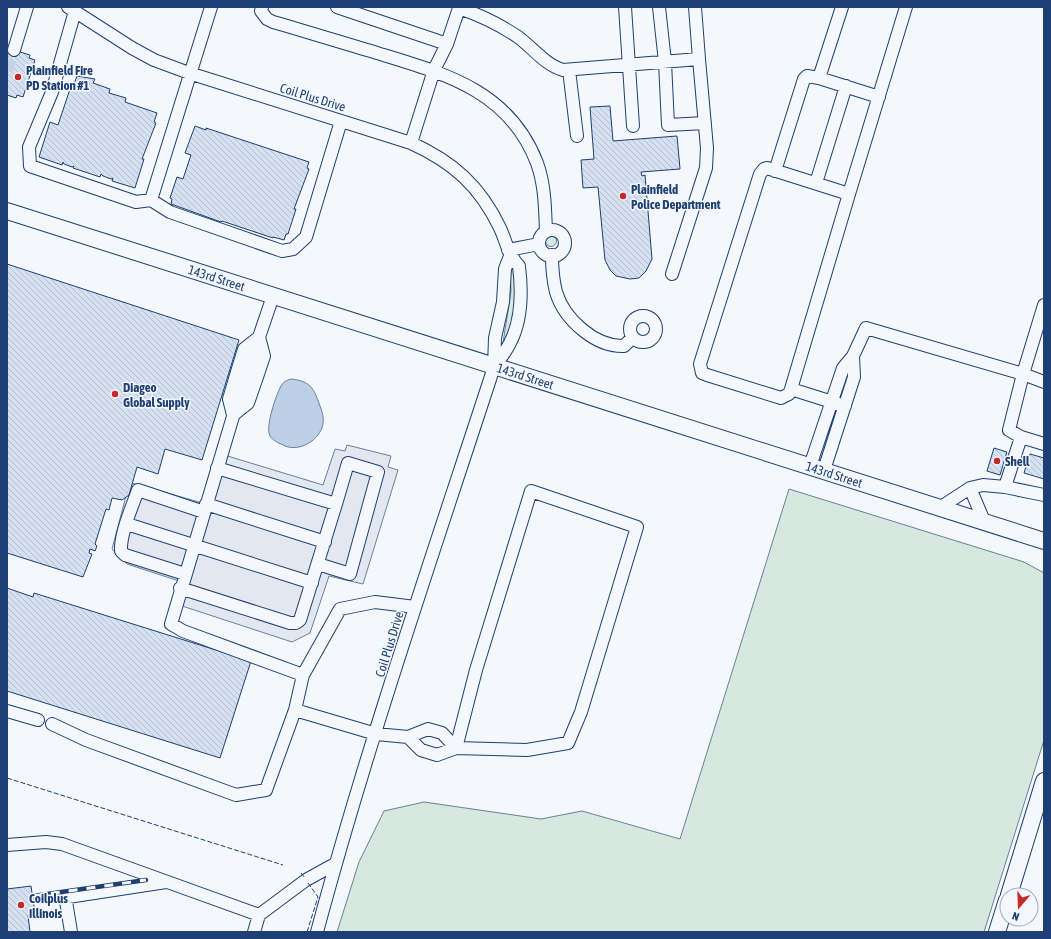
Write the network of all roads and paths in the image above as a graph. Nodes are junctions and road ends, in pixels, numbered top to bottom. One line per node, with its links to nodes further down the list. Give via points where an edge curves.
1 (27, 7): 13 (street)
2 (211, 7): 19 (street)
3 (262, 7): 17 (street, via 261,11 273,22)
4 (337, 7): 12 (street)
5 (459, 7): 12 (street); 18 (street, via 496,23 556,68)
6 (625, 7): 16 (street)
7 (659, 7): 15 (street)
8 (695, 7): 14 (street)
9 (842, 7): 20 (street)
10 (906, 7): 22 (street)
11 (72, 9): 19 (street, Coil Plus Drive, via 132,48 154,60); 31 (street, via 52,92 29,147 30,166 136,202)
12 (447, 44): 17 (street)
13 (14, 50)
14 (699, 59): 15 (street); 24 (street)
15 (665, 62): 16 (street); 24 (street, via 668,125)
16 (630, 64): 18 (street); 25 (street)
17 (434, 70): 27 (street); 33 (street, via 481,93 501,108 516,124 527,141 542,178)
18 (569, 70): 26 (street)
19 (189, 73): 23 (street, Coil Plus Drive); 31 (street)
20 (819, 78): 21 (street); 28 (street, via 808,76 804,79)
21 (846, 86): 22 (street); 29 (street)
22 (879, 97): 30 (street)
23 (341, 121): 27 (street, Coil Plus Drive); 31 (street, via 306,237 293,249 282,251 170,212)
24 (705, 123): 37 (street, via 706,168)
25 (633, 126)
26 (577, 136)
27 (410, 143): 35 (street, Coil Plus Drive, via 441,158 462,174 486,201)
28 (775, 170): 29 (street); 44 (street, via 767,168 760,174 700,369 707,375 781,398 789,394)
29 (816, 183): 30 (street)
30 (849, 194): 44 (street)
31 (151, 200)
32 (7, 212): 38 (main road, 143rd Street)
33 (546, 232): 34 (street, via 540,237); 36 (street, via 558,232 564,242 563,250)
34 (539, 244): 35 (street); 36 (street, via 544,253)
35 (509, 253): 42 (street, Coil Plus Drive, via 505,269 503,302 495,338); 42 (street, Coil Plus Drive, via 519,266 521,299 510,343)
36 (552, 255): 40 (street, via 556,293 577,324 587,334 609,345 624,346)
37 (672, 274)
38 (274, 296): 42 (main road, 143rd Street); 49 (street, via 258,337)
39 (1044, 305): 43 (street)
40 (633, 337)
41 (853, 356): 43 (street, via 866,328); 45 (street, via 843,368); 46 (street, via 854,377)
42 (494, 367): 50 (main road, 143rd Street); 66 (street, Coil Plus Drive)
43 (1033, 378): 47 (street, via 1009,430)
44 (791, 389): 45 (street)
45 (832, 402): 46 (street); 50 (street)
46 (845, 406): 50 (street)
47 (1021, 436): 48 (street); 51 (street)
48 (1044, 444)
49 (217, 468): 54 (street); 56 (street)
50 (817, 468): 55 (main road, 143rd Street)
51 (1006, 487): 52 (street, via 983,485); 53 (street)
52 (970, 488): 55 (street); 57 (street)
53 (1044, 495)
54 (336, 504): 60 (street); 62 (street, via 348,463 378,472 350,574)
55 (941, 507): 57 (main road, 143rd Street)
56 (205, 508): 58 (street, via 138,490); 60 (street); 61 (street)
57 (984, 521): 59 (main road, 143rd Street)
58 (127, 524): 61 (street); 63 (street, via 121,545 121,551 125,555)
59 (1044, 541)
60 (325, 542): 62 (street)
61 (194, 546): 63 (street); 64 (street)
62 (318, 564): 64 (street)
63 (185, 574): 65 (street)
64 (312, 583): 65 (street, via 300,620 293,624)
65 (180, 588): 67 (street, via 171,624 183,631)
66 (415, 607): 67 (street, via 375,602 340,609); 72 (street, Coil Plus Drive)
67 (303, 675): 68 (street)
68 (296, 710): 71 (street, via 266,790 236,795 86,740); 72 (street)
69 (7, 711): 70 (street)
70 (38, 720)
71 (52, 724)
72 (376, 734): 73 (street); 77 (street, Coil Plus Drive)
73 (408, 737): 74 (street, via 421,750 437,755); 74 (street, via 428,729 442,733)
74 (456, 748): 74 (street, via 527,750 568,743 581,712 637,527 531,491 476,670)
75 (1043, 788): 79 (main road)
76 (7, 845): 78 (street, via 46,842 62,844)
77 (335, 864): 80 (street, via 306,880); 83 (street, Coil Plus Drive)
78 (167, 882): 80 (street); 81 (street, via 68,897 66,901)
79 (1012, 887)
80 (259, 915): 82 (street)
81 (71, 932)
82 (254, 932)
83 (317, 932)

